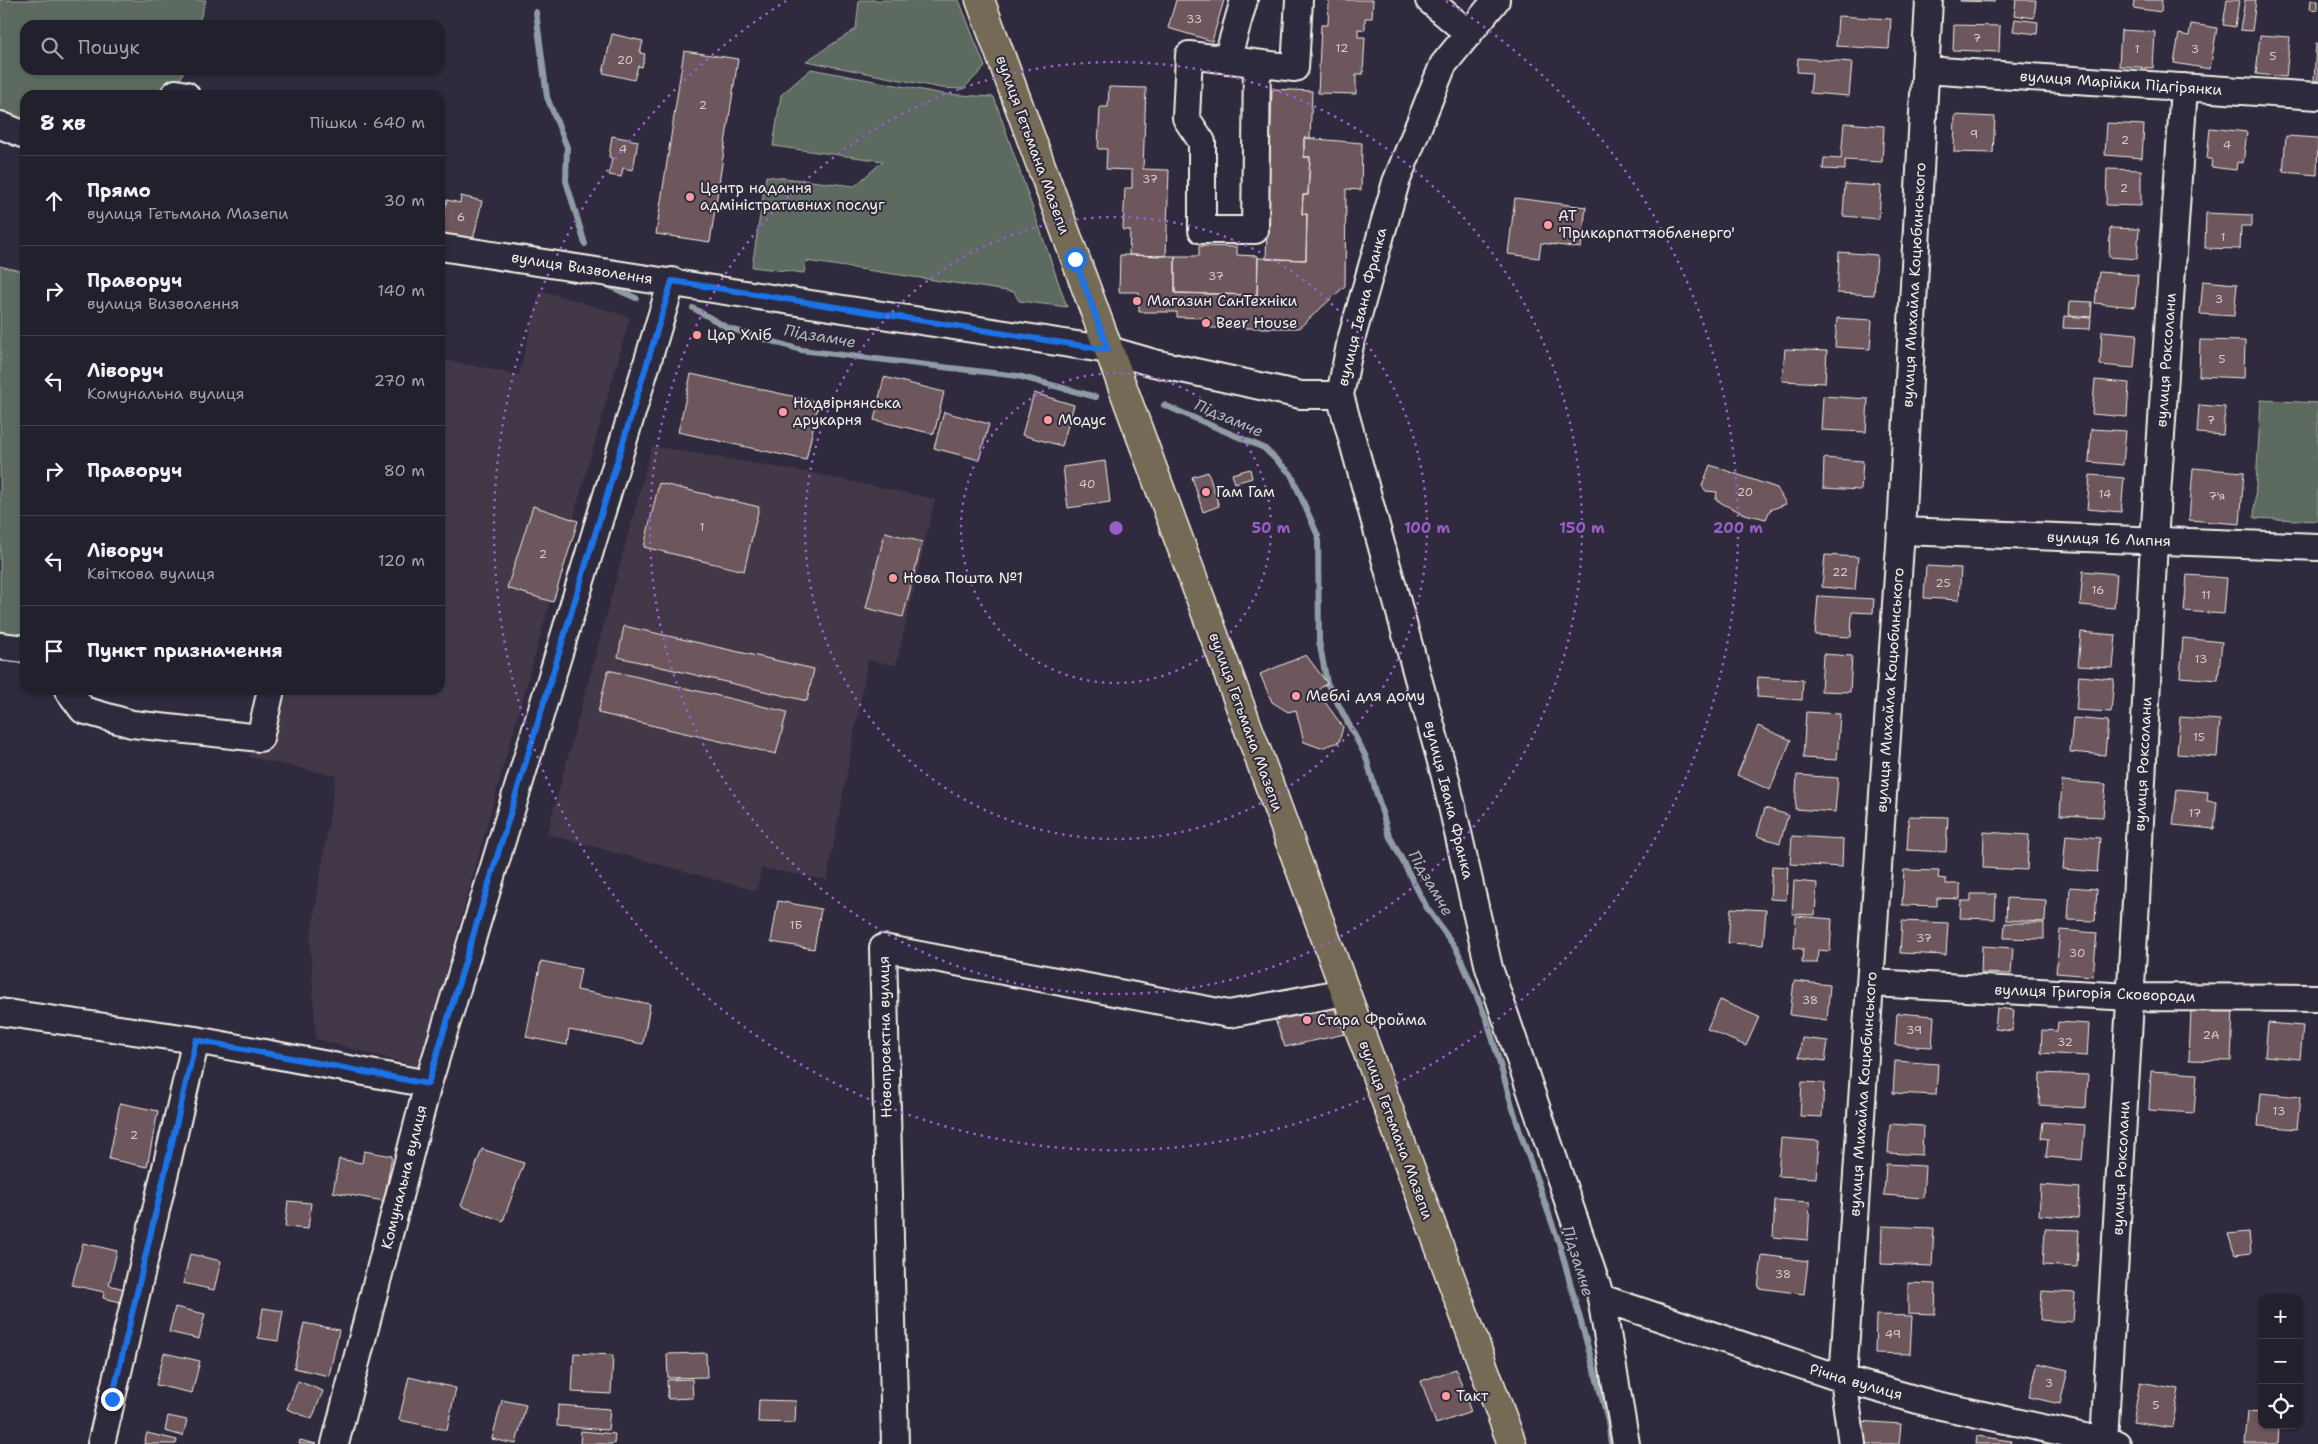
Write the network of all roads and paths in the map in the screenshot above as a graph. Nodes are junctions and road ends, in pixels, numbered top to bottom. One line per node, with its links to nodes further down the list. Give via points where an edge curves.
1 (980, 0): 17 (main road, вулиця Гетьмана Мазепи)
2 (1244, 0): 8 (street)
3 (1299, 0): 9 (street, via 1296,68)
4 (1428, 0): 7 (street)
5 (1496, 0): 7 (street, вулиця Івана Франка)
6 (1929, 0): 10 (street, вулиця Михайла Коцюбинського)
7 (1469, 34): 18 (street, вулиця Івана Франка, via 1443,65 1396,182 1351,340)
8 (1228, 60): 9 (street); 9 (street, via 1189,55 1186,118 1202,142 1202,230 1256,230)
9 (1257, 64)
10 (1925, 70): 11 (street, вулиця Марійки Підгірянки); 19 (street, вулиця Михайла Коцюбинського)
11 (2184, 87): 12 (street, вулиця Марійки Підгірянки); 20 (street, вулиця Роксолани)
12 (2318, 96)
13 (0, 125): 14 (street)
14 (20, 133)
15 (445, 247): 16 (street, вулиця Визволення)
16 (672, 281): 17 (street, вулиця Визволення); 32 (street, Комунальна вулиця)
17 (1108, 350): 18 (street, вулиця Визволення, via 1300,395); 27 (main road, вулиця Гетьмана Мазепи)
18 (1340, 395): 33 (street, вулиця Івана Франка, via 1445,776 1489,968)
19 (1901, 531): 20 (street, вулиця 16 Липня); 26 (street, вулиця Михайла Коцюбинського)
20 (2154, 541): 21 (street, вулиця 16 Липня); 28 (street, вулиця Роксолани)
21 (2318, 547)
22 (0, 646): 23 (street)
23 (20, 648)
24 (72, 695): 25 (street, via 83,710 132,724 260,738)
25 (269, 695)
26 (1871, 983): 28 (street, вулиця Григорія Сковороди); 34 (street, вулиця Михайла Коцюбинського)
27 (1345, 992): 38 (street, Новопроектна вулиця, via 1228,1014 883,948); 39 (main road, вулиця Гетьмана Мазепи)
28 (2131, 997): 29 (street, вулиця Григорія Сковороди); 35 (street, вулиця Роксолани)
29 (2318, 998)
30 (0, 1012): 31 (street)
31 (196, 1040): 32 (street); 36 (street)
32 (428, 1084): 37 (street, Комунальна вулиця)
33 (1601, 1298): 34 (street, Річна вулиця); 40 (street, вулиця Івана Франка)
34 (1843, 1379): 35 (street, Річна вулиця, via 1932,1404); 41 (street, вулиця Михайла Коцюбинського)
35 (2111, 1443)
36 (101, 1444)
37 (335, 1444)
38 (894, 1444)
39 (1512, 1444)
40 (1626, 1444)
41 (1852, 1444)

